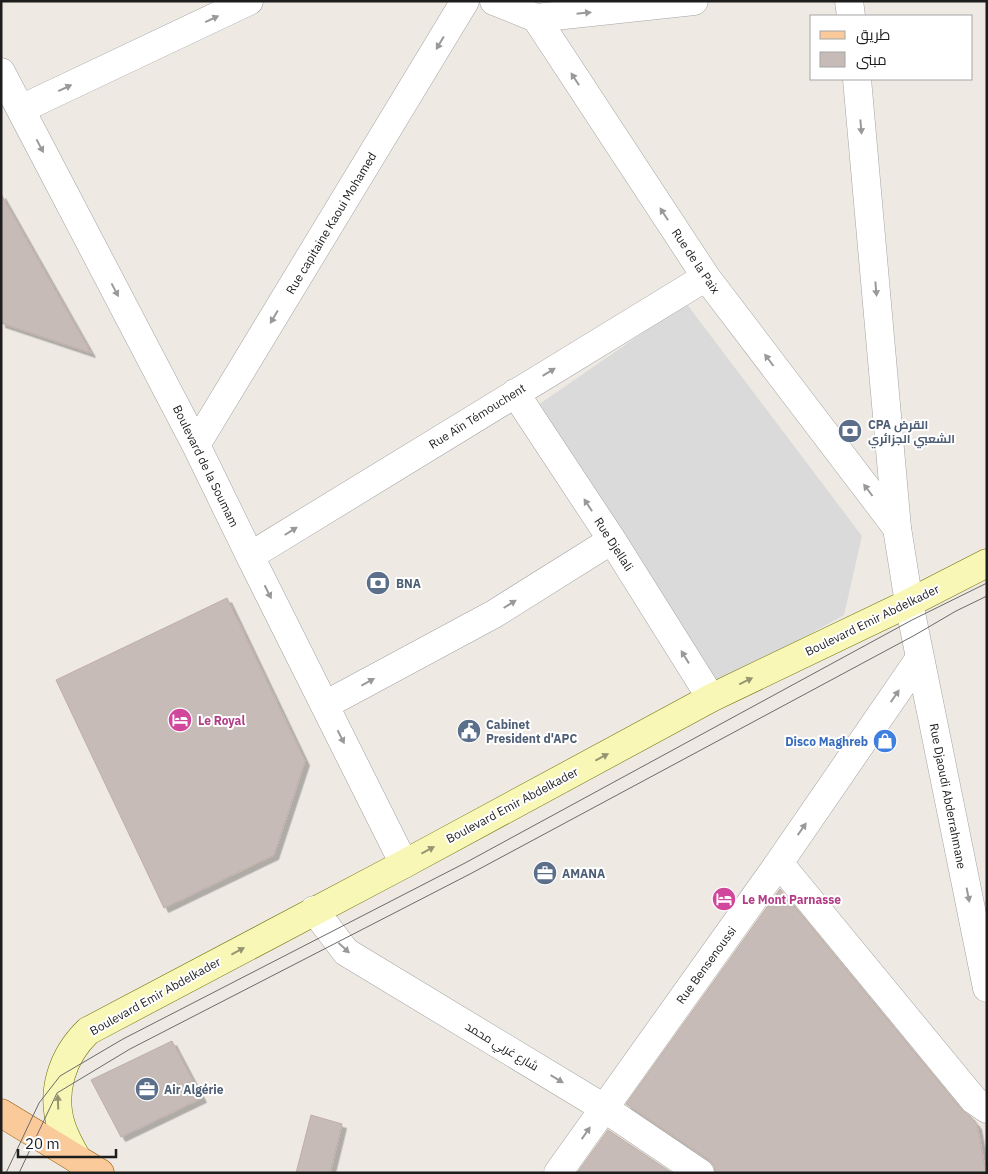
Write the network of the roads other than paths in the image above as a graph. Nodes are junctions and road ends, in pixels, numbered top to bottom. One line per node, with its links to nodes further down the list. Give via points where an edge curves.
1 (249, 1): 10 (street, one-way to 1)
2 (465, 1): 13 (street, Rue capitaine Kaoui Mohamed, one-way to 13)
3 (494, 1): 7 (street)
4 (694, 1): 7 (street, one-way to 4)
5 (850, 1): 6 (street)
6 (851, 15)
7 (536, 18): 11 (street, Rue de la Paix, one-way to 7)
8 (1, 72): 10 (street, Boulevard de la Soumam)
9 (856, 80): 14 (street, one-way to 14)
10 (21, 109): 13 (street, Boulevard de la Soumam, one-way to 13)
11 (706, 277): 12 (street, Rue Aïn Témouchent, one-way to 11); 14 (street, Rue de la Paix, one-way to 11)
12 (514, 393): 15 (street, Rue Djellali, one-way to 12); 16 (street, Rue Aïn Témouchent, one-way to 12)
13 (196, 445): 16 (street, Boulevard de la Soumam)
14 (897, 528): 18 (street)
15 (612, 540): 20 (street, Rue Djellali, one-way to 15); 21 (street, one-way to 15, via 494,614)
16 (250, 556): 21 (street, Boulevard de la Soumam, one-way to 21)
17 (987, 563): 18 (main road, Boulevard Emir Abdelkader)
18 (909, 603): 19 (street, Rue Djaoudi Abderrahmane); 20 (main road, Boulevard Emir Abdelkader, one-way to 18)
19 (920, 658): 22 (street, Rue Bensenoussi, one-way to 19); 25 (street, Rue Djaoudi Abderrahmane, one-way to 25)
20 (711, 698): 23 (main road, Boulevard Emir Abdelkader, one-way to 20)
21 (325, 705): 23 (street, Boulevard de la Soumam, one-way to 23)
22 (779, 863): 27 (street, Rue Bensenoussi); 28 (street, via 974,1100)
23 (404, 864): 24 (main road, Boulevard Emir Abdelkader)
24 (314, 910): 27 (street, شارع غربي محمد, one-way to 27, via 346,952); 30 (main road, Boulevard Emir Abdelkader, one-way to 24, via 62,1128 58,1111 60,1076 78,1041 88,1031)
25 (986, 984): 26 (street, Rue Djaoudi Abderrahmane)
26 (987, 988)
27 (604, 1108): 31 (street, Rue Bensenoussi, one-way to 27); 32 (street, شارع غربي محمد)
28 (987, 1109)
29 (1, 1113): 30 (main road)
30 (89, 1166)
31 (558, 1173)
32 (700, 1173)

